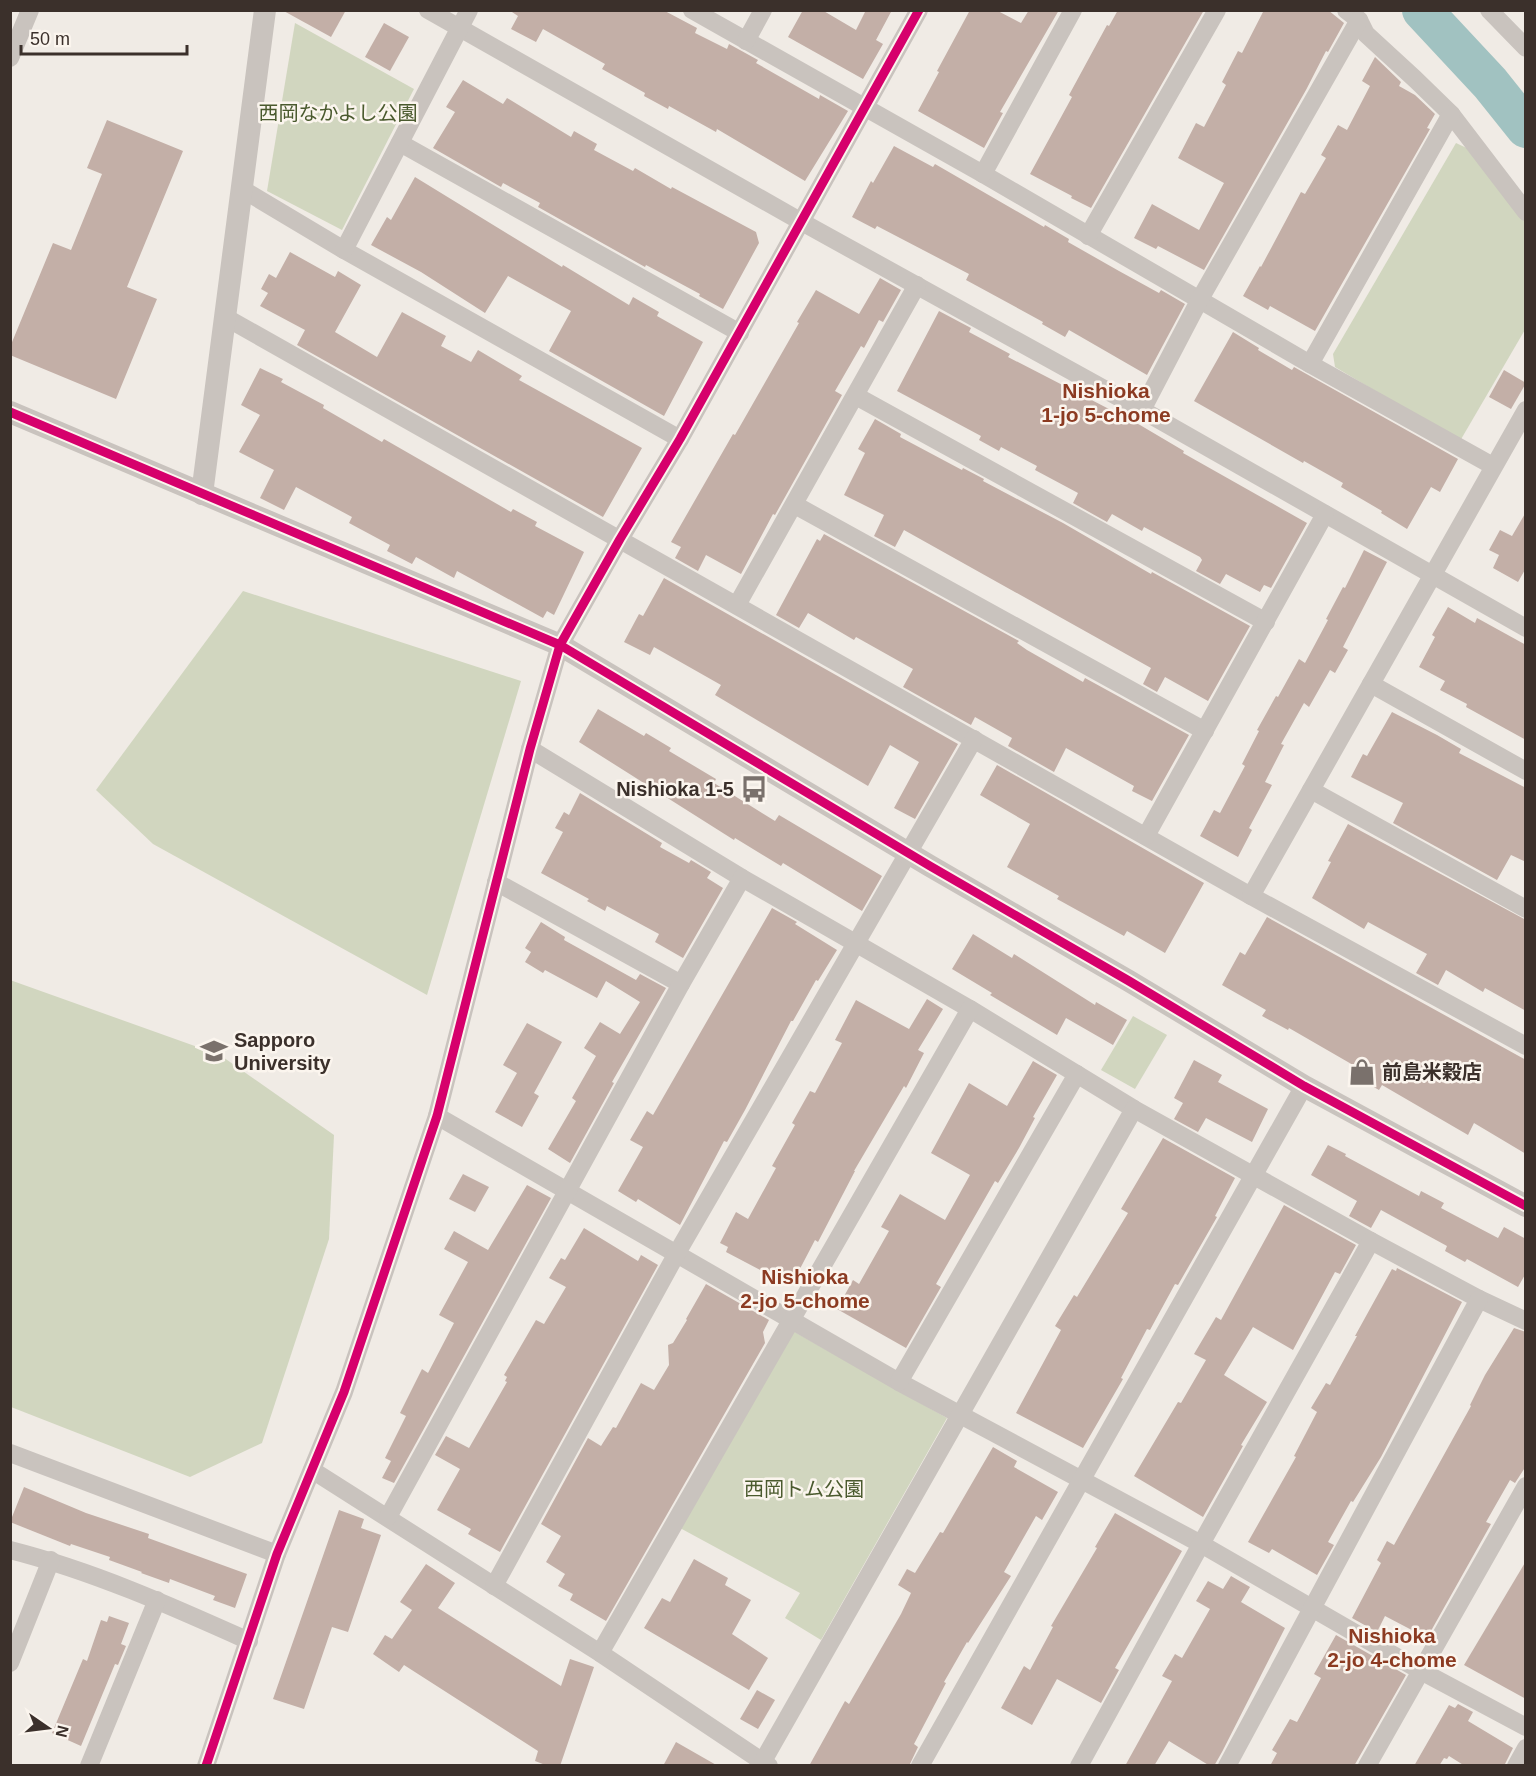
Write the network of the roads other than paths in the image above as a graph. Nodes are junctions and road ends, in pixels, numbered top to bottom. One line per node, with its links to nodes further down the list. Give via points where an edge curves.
1 (30, 10): 15 (street)
2 (265, 10): 20 (street)
3 (428, 10): 12 (street)
4 (469, 10): 12 (street)
5 (692, 10): 13 (street)
6 (763, 10): 13 (street)
7 (919, 10): 16 (street)
8 (1074, 10): 19 (street)
9 (1217, 10): 23 (street)
10 (1489, 10): 14 (street)
11 (1352, 15): 17 (street, via 1366,34); 26 (street)
12 (459, 28): 18 (street); 22 (street)
13 (746, 41): 16 (street)
14 (1526, 48)
15 (10, 58)
16 (864, 107): 19 (street); 22 (street)
17 (1451, 114): 21 (street); 29 (street)
18 (400, 143): 24 (street); 28 (street)
19 (983, 174): 23 (street)
20 (242, 189): 24 (street); 27 (street)
21 (1526, 212)
22 (800, 221): 25 (street); 28 (street)
23 (1088, 236): 26 (street)
24 (344, 250): 34 (street)
25 (917, 285): 30 (street); 31 (street)
26 (1200, 299): 29 (street); 31 (street)
27 (225, 317): 36 (street); 39 (street)
28 (740, 333): 34 (street)
29 (1310, 364): 35 (street)
30 (856, 396): 37 (street); 42 (street)
31 (1142, 410): 38 (street)
32 (1526, 411): 35 (street)
33 (10, 412): 36 (street)
34 (680, 439): 39 (street)
35 (1493, 466): 40 (street)
36 (202, 494): 44 (street)
37 (795, 505): 41 (street); 46 (street)
38 (1326, 514): 40 (street); 42 (street)
39 (620, 539): 41 (street); 44 (street)
40 (1432, 575): 43 (street); 45 (street)
41 (737, 605): 47 (street)
42 (1266, 622): 46 (street)
43 (1526, 628)
44 (560, 645): 48 (street); 52 (street)
45 (1371, 684): 49 (street); 50 (street)
46 (1205, 731): 51 (street)
47 (974, 739): 51 (street); 52 (street)
48 (530, 749): 53 (street); 54 (street)
49 (1526, 771)
50 (1311, 790): 55 (street); 56 (street)
51 (1146, 836): 55 (street)
52 (909, 853): 57 (street); 62 (street)
53 (742, 878): 57 (street); 58 (street)
54 (496, 882): 58 (street); 64 (street)
55 (1251, 896): 60 (street)
56 (1526, 909)
57 (857, 944): 59 (street); 69 (street)
58 (681, 984): 66 (street)
59 (970, 1009): 61 (street); 71 (street)
60 (1526, 1046)
61 (1077, 1074): 63 (street); 73 (street)
62 (1304, 1086): 65 (street); 67 (street)
63 (1134, 1109): 65 (street); 74 (street)
64 (436, 1116): 66 (street); 76 (street, via 344,1392)
65 (1255, 1176): 68 (street); 77 (street)
66 (568, 1191): 69 (street); 79 (street)
67 (1526, 1206)
68 (1371, 1241): 70 (street); 80 (street)
69 (677, 1253): 71 (street); 84 (street)
70 (1479, 1299): 72 (street); 86 (street)
71 (790, 1319): 73 (street); 88 (street)
72 (1526, 1321)
73 (899, 1382): 74 (street)
74 (960, 1415): 77 (street); 93 (street)
75 (10, 1453): 82 (street)
76 (312, 1470): 79 (street); 82 (street)
77 (1082, 1480): 80 (street); 96 (street)
78 (1526, 1486): 90 (street)
79 (388, 1517): 84 (street)
80 (1201, 1544): 86 (street); 97 (street)
81 (10, 1550): 83 (street)
82 (277, 1554): 87 (street)
83 (51, 1560): 85 (street); 89 (street)
84 (494, 1586): 88 (street)
85 (157, 1600): 87 (street); 94 (street)
86 (1312, 1607): 90 (street); 98 (street)
87 (249, 1641): 95 (street)
88 (600, 1653): 93 (street)
89 (10, 1663)
90 (1421, 1671): 91 (street); 99 (street)
91 (1526, 1726)
92 (1526, 1748): 100 (street)
93 (766, 1763)
94 (89, 1766)
95 (207, 1766)
96 (920, 1766)
97 (1079, 1766)
98 (1227, 1766)
99 (1367, 1766)
100 (1516, 1766)

